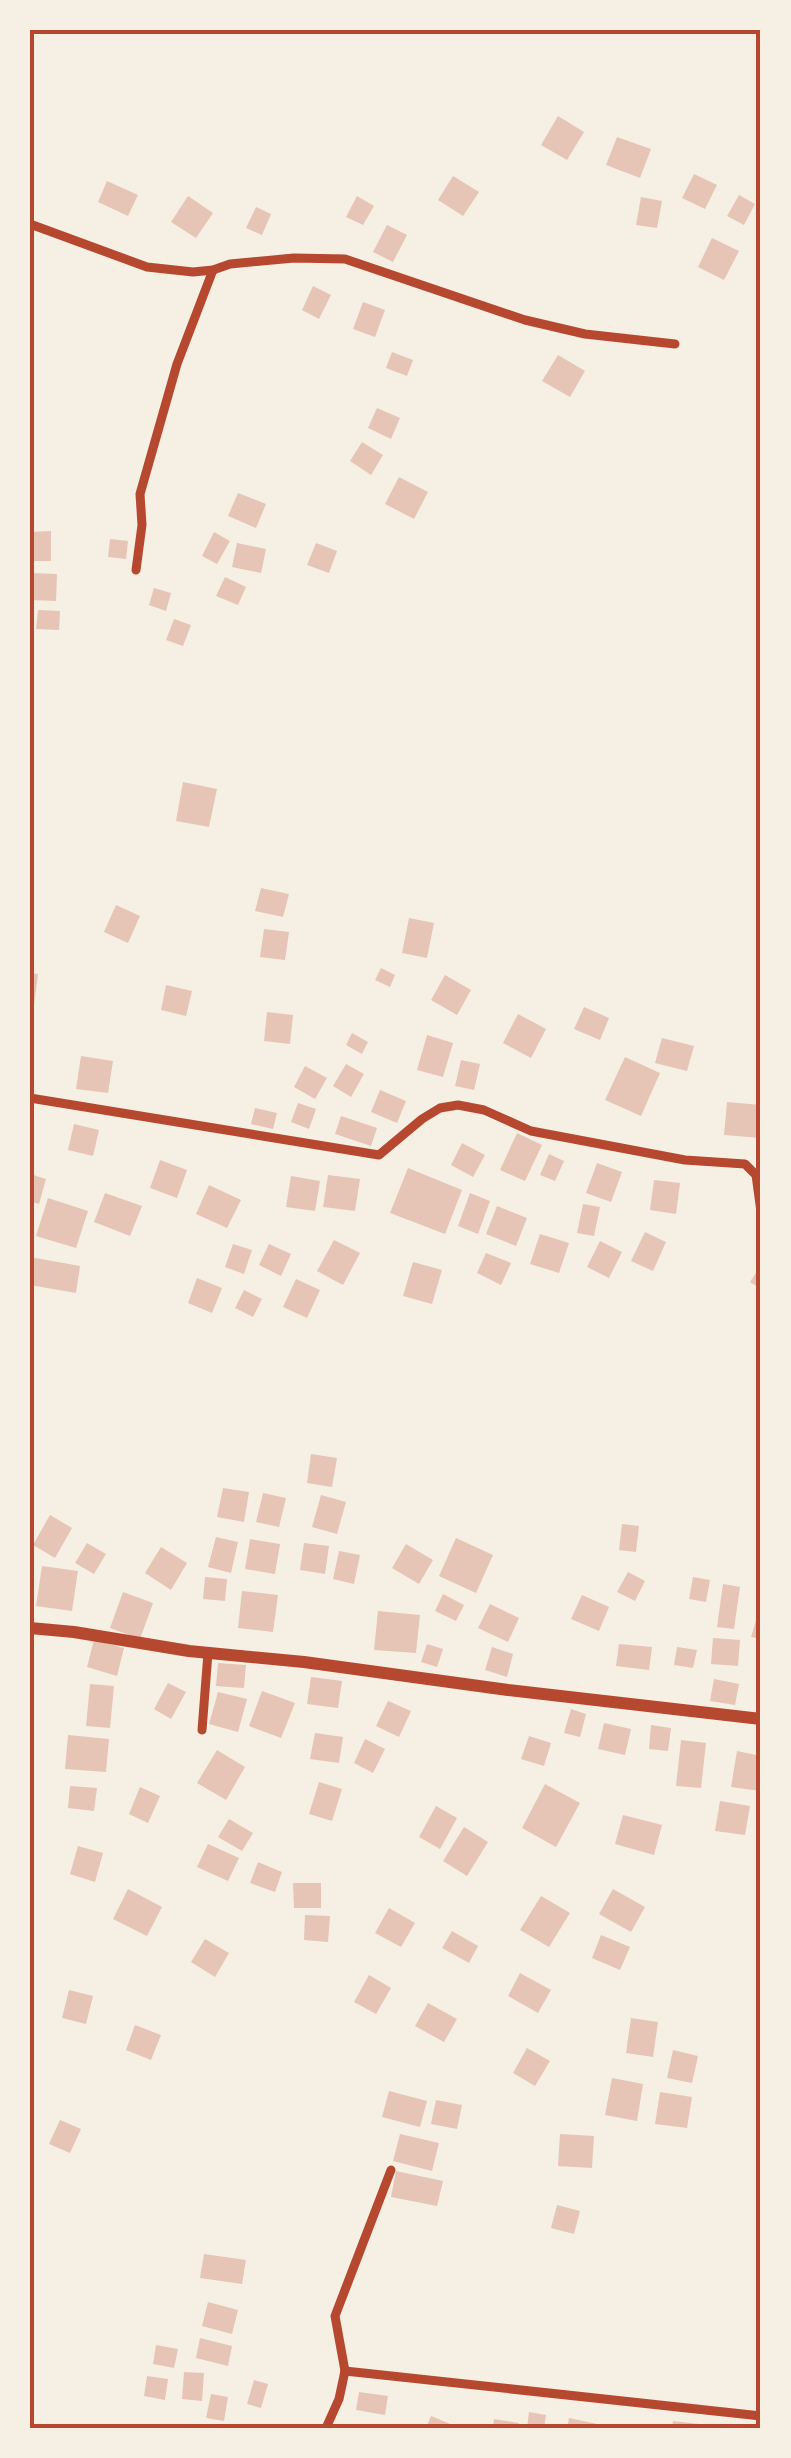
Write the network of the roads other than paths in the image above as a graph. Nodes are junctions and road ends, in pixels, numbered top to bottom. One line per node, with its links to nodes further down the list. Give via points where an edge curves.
1 (30, 224): 2 (street, via 147,267)
2 (214, 270): 3 (street, via 345,259 525,320); 4 (street, via 140,494)
3 (675, 344)
4 (136, 570)
5 (30, 1098): 6 (street, via 379,1156 440,1108 458,1104 531,1132 745,1164 756,1175)
6 (761, 1212)
7 (30, 1628): 8 (main road)
8 (208, 1652): 9 (main road); 10 (street)
9 (761, 1719)
10 (202, 1730)
11 (392, 2170): 12 (street, via 335,2316)
12 (345, 2371): 13 (street); 14 (street)
13 (761, 2416)
14 (326, 2428)

